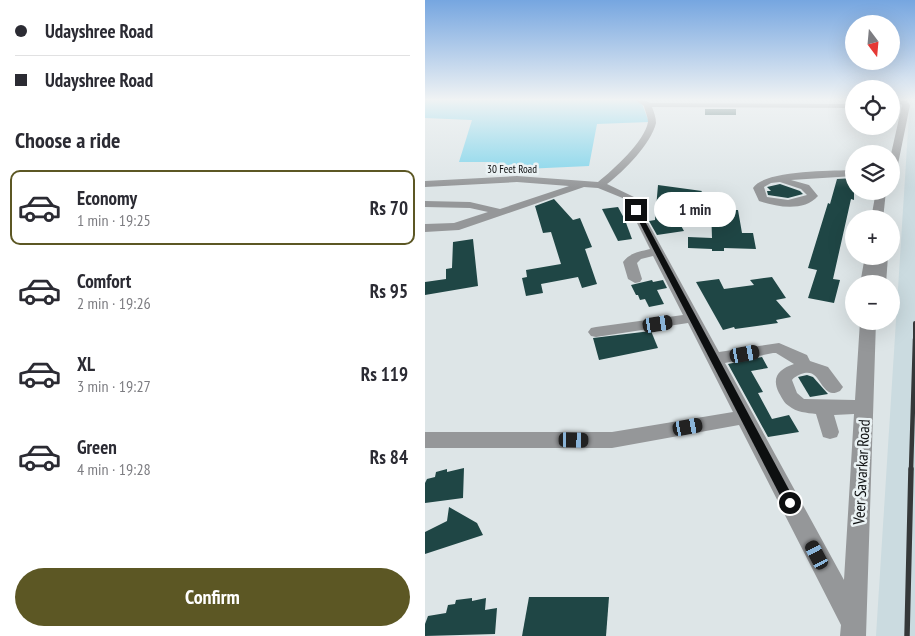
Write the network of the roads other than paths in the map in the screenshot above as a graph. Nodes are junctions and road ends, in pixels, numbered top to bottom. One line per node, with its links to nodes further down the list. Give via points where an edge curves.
1 (649, 129): 5 (street, via 622,168)
2 (845, 173): 3 (street)
3 (783, 179): 3 (street, via 805,187 813,196 797,202 763,200 758,188 761,182)
4 (425, 184): 5 (street, 30 Feet Road, via 517,180)
5 (593, 184): 7 (street); 9 (street, 30 Feet Road, via 629,197)
6 (425, 204): 7 (street, via 471,205)
7 (501, 212): 8 (street, via 455,227)
8 (425, 228)
9 (657, 251): 10 (street, via 636,256 630,262); 11 (street, 30 Feet Road)
10 (635, 279)
11 (693, 318): 13 (street); 14 (street, 30 Feet Road)
12 (867, 330): 18 (street, Veer Savarkar Road)
13 (595, 332)
14 (714, 359): 15 (street, via 779,348 801,359); 19 (street, 30 Feet Road)
15 (803, 364): 16 (street, via 822,371); 17 (street, via 784,376 783,382 800,405)
16 (834, 386)
17 (823, 406): 18 (street); 20 (street)
18 (864, 407): 22 (street, Veer Savarkar Road)
19 (745, 417): 21 (street, via 612,440); 22 (street, 30 Feet Road)
20 (830, 432)
21 (425, 440)
22 (853, 630)

